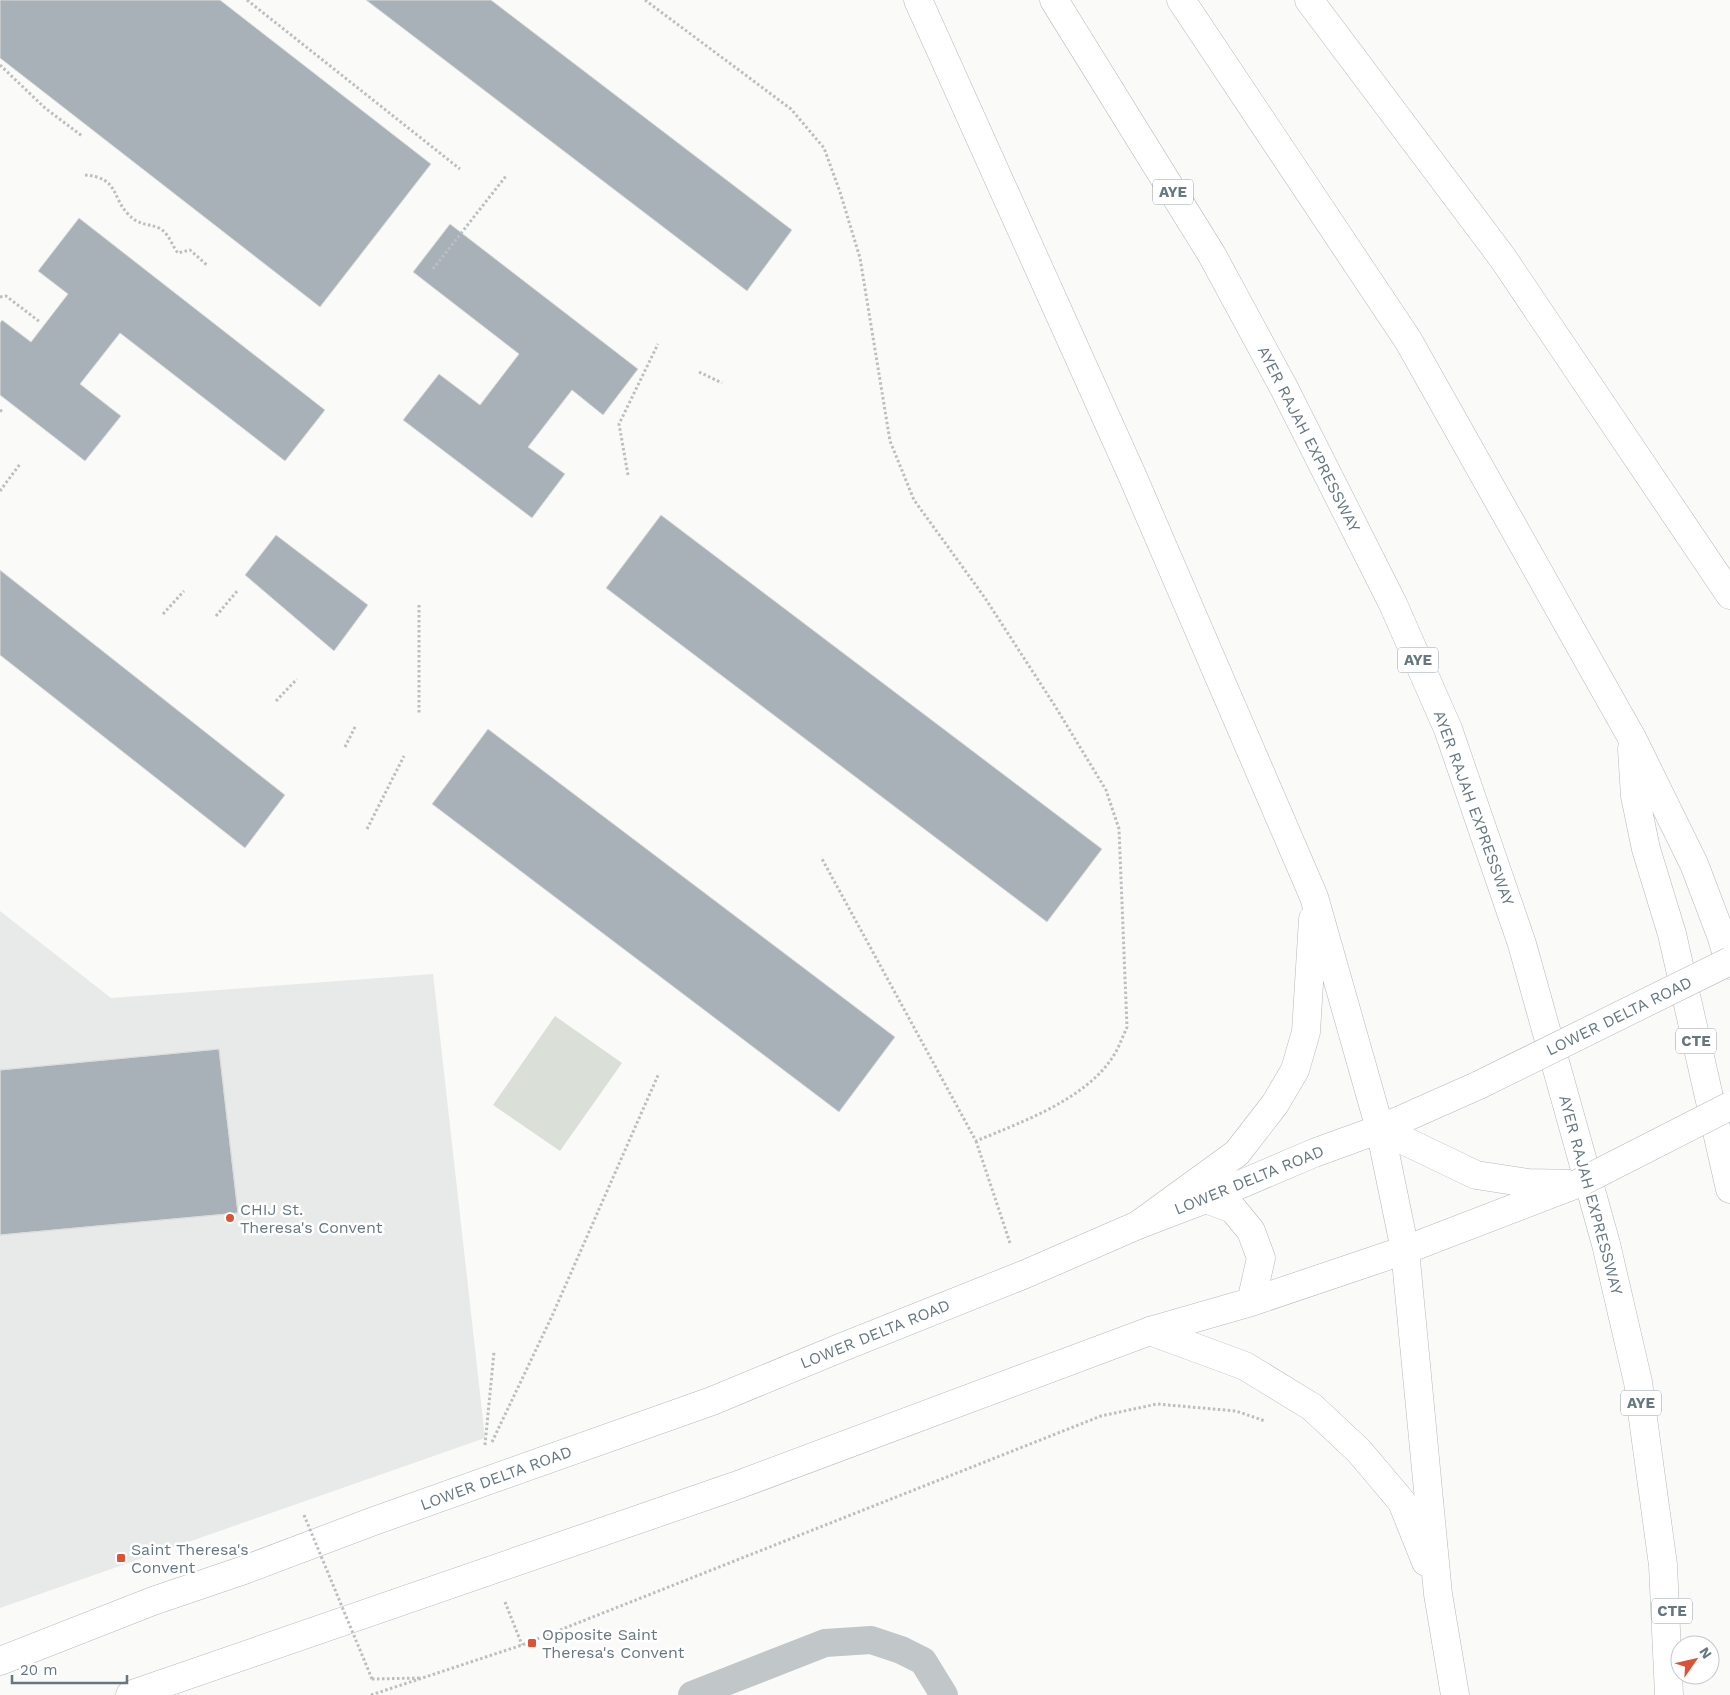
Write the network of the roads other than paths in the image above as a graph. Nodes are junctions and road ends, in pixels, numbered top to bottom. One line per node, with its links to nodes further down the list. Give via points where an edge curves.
1 (918, 0): 7 (main road, via 1132,475)
2 (1054, 0): 18 (main road, AYER RAJAH EXPRESSWAY / AYE, via 1212,256 1284,388 1393,604 1448,728 1522,944 1606,1244 1638,1382)
3 (1181, 0): 6 (main road, via 1408,340)
4 (1309, 0): 5 (main road, via 1502,257)
5 (1730, 595)
6 (1632, 738): 8 (main road, via 1694,864); 11 (main road, CTE, via 1635,796 1646,849 1672,934)
7 (1314, 897): 10 (main road); 14 (main road, via 1306,1032 1295,1070 1275,1104 1237,1153)
8 (1730, 963): 10 (main road, LOWER DELTA ROAD, bridge)
9 (1730, 1106): 12 (main road, bridge, via 1577,1184)
10 (1380, 1129): 12 (main road, via 1476,1174); 13 (main road, LOWER DELTA ROAD); 15 (main road)
11 (1730, 1190)
12 (1531, 1192): 15 (main road)
13 (1206, 1199): 14 (main road, LOWER DELTA ROAD); 16 (main road, via 1233,1209 1251,1231 1260,1258)
14 (1138, 1225): 21 (main road, LOWER DELTA ROAD, via 712,1401 499,1476)
15 (1405, 1250): 16 (main road); 19 (main road)
16 (1251, 1302): 17 (main road)
17 (1150, 1332): 19 (main road, via 1244,1366 1312,1407 1359,1451 1402,1502); 22 (main road, via 735,1486)
18 (1663, 1565): 20 (main road, CTE); 26 (main road, AYER RAJAH EXPRESSWAY / AYE)
19 (1438, 1594): 25 (main road)
20 (1676, 1635)
21 (0, 1661)
22 (130, 1695)
23 (692, 1695): 24 (lane, via 825,1643 871,1640 923,1661)
24 (944, 1695)
25 (1455, 1695)
26 (1669, 1695)

